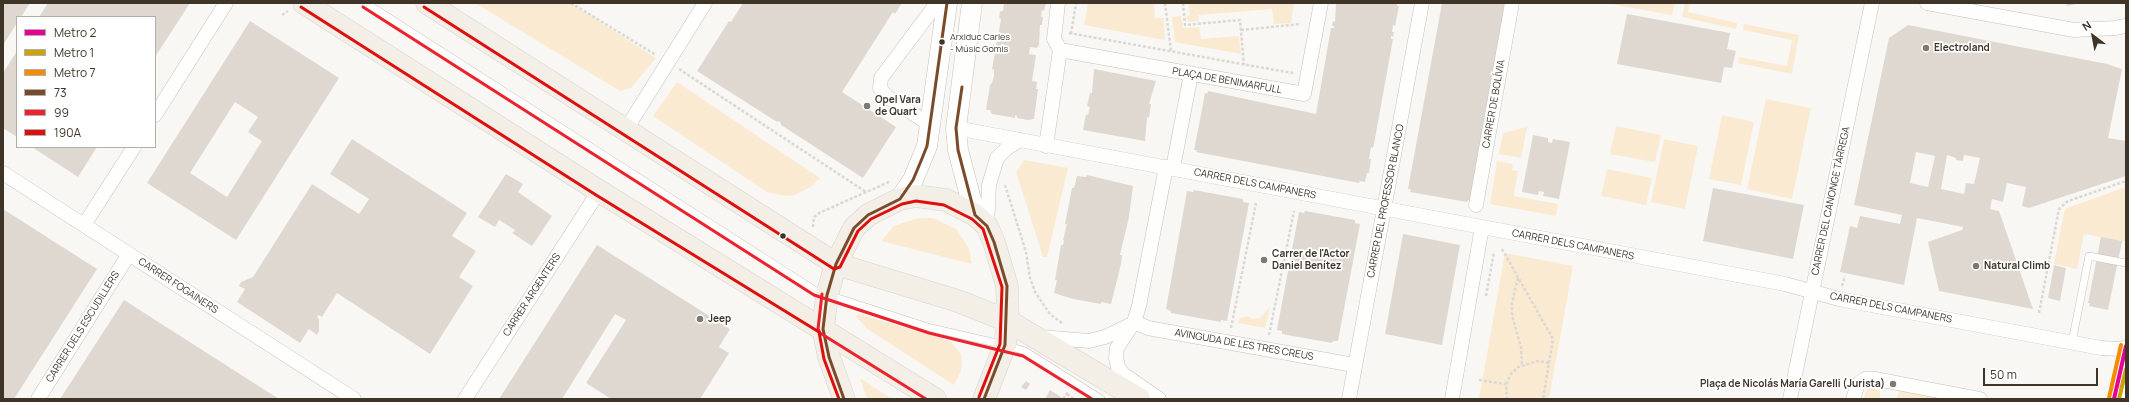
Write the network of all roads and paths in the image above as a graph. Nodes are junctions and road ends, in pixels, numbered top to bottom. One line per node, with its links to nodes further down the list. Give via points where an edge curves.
1 (226, 3): 30 (street)
2 (304, 3): 42 (main road)
3 (366, 3): 58 (lane, via 790,275)
4 (427, 3): 33 (main road)
5 (571, 3): 26 (path)
6 (705, 3): 26 (street)
7 (937, 3): 31 (street, via 881,78 880,88 886,96)
8 (947, 3): 31 (main road)
9 (972, 3): 32 (main road)
10 (1058, 3): 24 (street, via 1054,39)
11 (1076, 3): 25 (path, via 1071,33)
12 (1165, 3): 25 (path)
13 (1183, 3): 22 (path, via 1185,25 1240,20)
14 (1321, 3): 29 (street, PLAÇA DE BENIMARFULL, via 1304,94)
15 (1422, 3): 46 (street, CARRER DEL PROFESSOR BLANCO)
16 (1512, 3): 45 (street, CARRER DE BOLÍVIA)
17 (1872, 3): 57 (street, CARRER DEL CANONGE TÀRREGA)
18 (1927, 3): 21 (street, via 2074,30)
19 (1302, 17): 20 (path)
20 (1301, 24): 22 (path); 23 (path)
21 (2126, 26)
22 (1241, 30): 27 (path)
23 (1300, 31)
24 (1060, 50): 29 (street, PLAÇA DE BENIMARFULL); 35 (street)
25 (1170, 51): 27 (path)
26 (668, 62): 33 (street); 43 (path)
27 (1244, 64): 28 (path, via 1292,73)
28 (1293, 66)
29 (1191, 74): 37 (street)
30 (156, 113)
31 (929, 124): 41 (main road, via 927,146 922,162 913,180)
32 (956, 128): 34 (street, CARRER DELS CAMPANERS); 49 (main road, via 958,150)
33 (625, 131): 55 (main road)
34 (1020, 140): 35 (street, CARRER DELS CAMPANERS); 49 (street, via 997,158)
35 (1046, 146): 37 (street, CARRER DELS CAMPANERS)
36 (133, 148): 50 (street)
37 (1169, 167): 46 (street, CARRER DELS CAMPANERS); 61 (street)
38 (3, 173): 50 (street, CARRER FOGAINERS)
39 (2126, 181): 59 (path, via 2068,201 2059,209)
40 (1004, 182): 62 (path, via 1026,252 1035,292 1050,314)
41 (897, 189): 43 (path); 49 (main road, via 916,196 946,200); 55 (main road, via 854,228)
42 (599, 191): 63 (main road); 80 (street, CARRER ARGENTERS)
43 (866, 192): 48 (path)
44 (1256, 203): 64 (path)
45 (1476, 205)
46 (1385, 209): 51 (street, CARRER DELS CAMPANERS); 71 (street, CARRER DEL PROFESSOR BLANCO)
47 (1294, 210): 66 (path)
48 (814, 217)
49 (981, 220): 60 (main road, via 994,242 1008,286)
50 (84, 225): 53 (street, CARRER FOGAINERS)
51 (1482, 227): 57 (street, CARRER DELS CAMPANERS, via 1785,284); 90 (street)
52 (1502, 249): 56 (path)
53 (129, 254): 78 (street, CARRER DELS ESCUDILLERS); 79 (street, CARRER FOGAINERS)
54 (2126, 263): 67 (lane, via 2089,256)
55 (836, 264): 58 (main road); 60 (main road, via 958,301)
56 (1518, 277): 70 (path, via 1553,339); 72 (path, via 1512,316 1521,347)
57 (1811, 292): 67 (street, CARRER DELS CAMPANERS); 93 (street, CARRER DEL CANONGE TÀRREGA)
58 (827, 295): 63 (main road); 68 (lane, via 931,328)
59 (2039, 313)
60 (1008, 321): 65 (main road); 68 (main road)
61 (1134, 322): 65 (street, via 1105,337 1089,341); 71 (street, AVINGUDA DE LES TRES CREUS, via 1148,328); 88 (street, via 1117,348 1118,367 1123,374)
62 (1065, 325)
63 (823, 329): 81 (main road, via 829,357); 82 (main road)
64 (1231, 329)
65 (1031, 336): 87 (main road)
66 (1269, 336)
67 (2072, 342): 69 (street, CARRER DELS CAMPANERS, via 2101,348)
68 (1005, 345): 83 (main road); 86 (lane, via 1043,361)
69 (2126, 347)
70 (1549, 363): 72 (path, via 1538,361); 92 (path)
71 (1354, 365): 89 (street, CARRER DEL PROFESSOR BLANCO)
72 (1522, 365): 74 (path, via 1511,374)
73 (1479, 380): 74 (path)
74 (1506, 384): 91 (path)
75 (1070, 390): 76 (path)
76 (1067, 394): 84 (path); 85 (path)
77 (2126, 394): 96 (main road)
78 (38, 399)
79 (354, 399)
80 (465, 399)
81 (844, 399)
82 (935, 399)
83 (984, 399)
84 (1063, 399)
85 (1074, 399)
86 (1101, 399)
87 (1140, 399)
88 (1159, 399)
89 (1349, 399)
90 (1452, 399)
91 (1507, 399)
92 (1543, 399)
93 (1790, 399)
94 (1853, 399): 95 (street, via 1858,384 1876,379)
95 (1980, 399)
96 (2125, 399)

